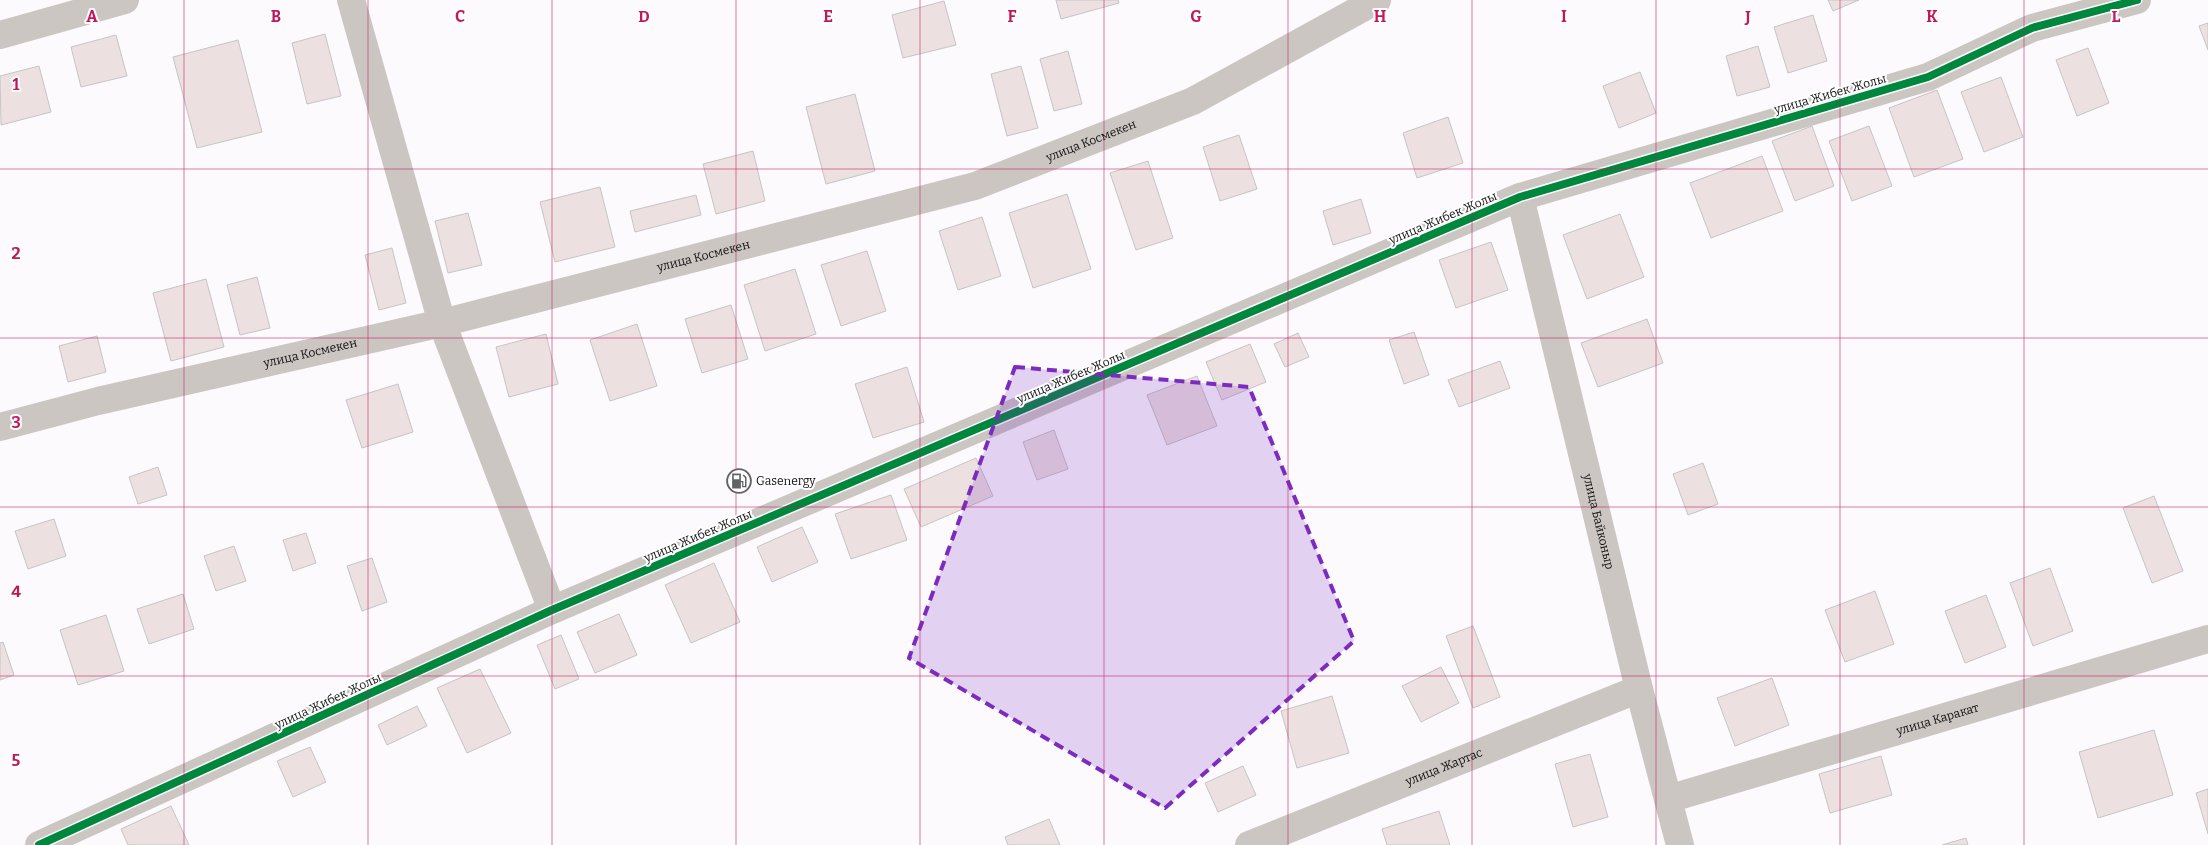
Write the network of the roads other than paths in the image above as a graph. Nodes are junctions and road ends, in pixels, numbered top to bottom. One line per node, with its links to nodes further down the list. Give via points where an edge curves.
1 (125, 0): 5 (street)
2 (351, 0): 7 (street)
3 (1377, 0): 7 (street, улица Космекен, via 1194,101 975,186)
4 (2137, 0): 6 (street, улица Жибек Жолы, via 2032,28 1928,77)
5 (0, 35)
6 (1520, 197): 9 (street, улица Жибек Жолы); 11 (street, улица Байконыр)
7 (442, 323): 8 (street, улица Космекен, via 98,401); 9 (street)
8 (0, 427)
9 (552, 610): 13 (street, улица Жибек Жолы)
10 (2208, 639): 12 (street, улица Каракат)
11 (1639, 689): 12 (street, улица Байконыр); 14 (street, улица Жартас)
12 (1668, 799): 15 (street, улица Байконыр)
13 (39, 845)
14 (1249, 845)
15 (1680, 845)

